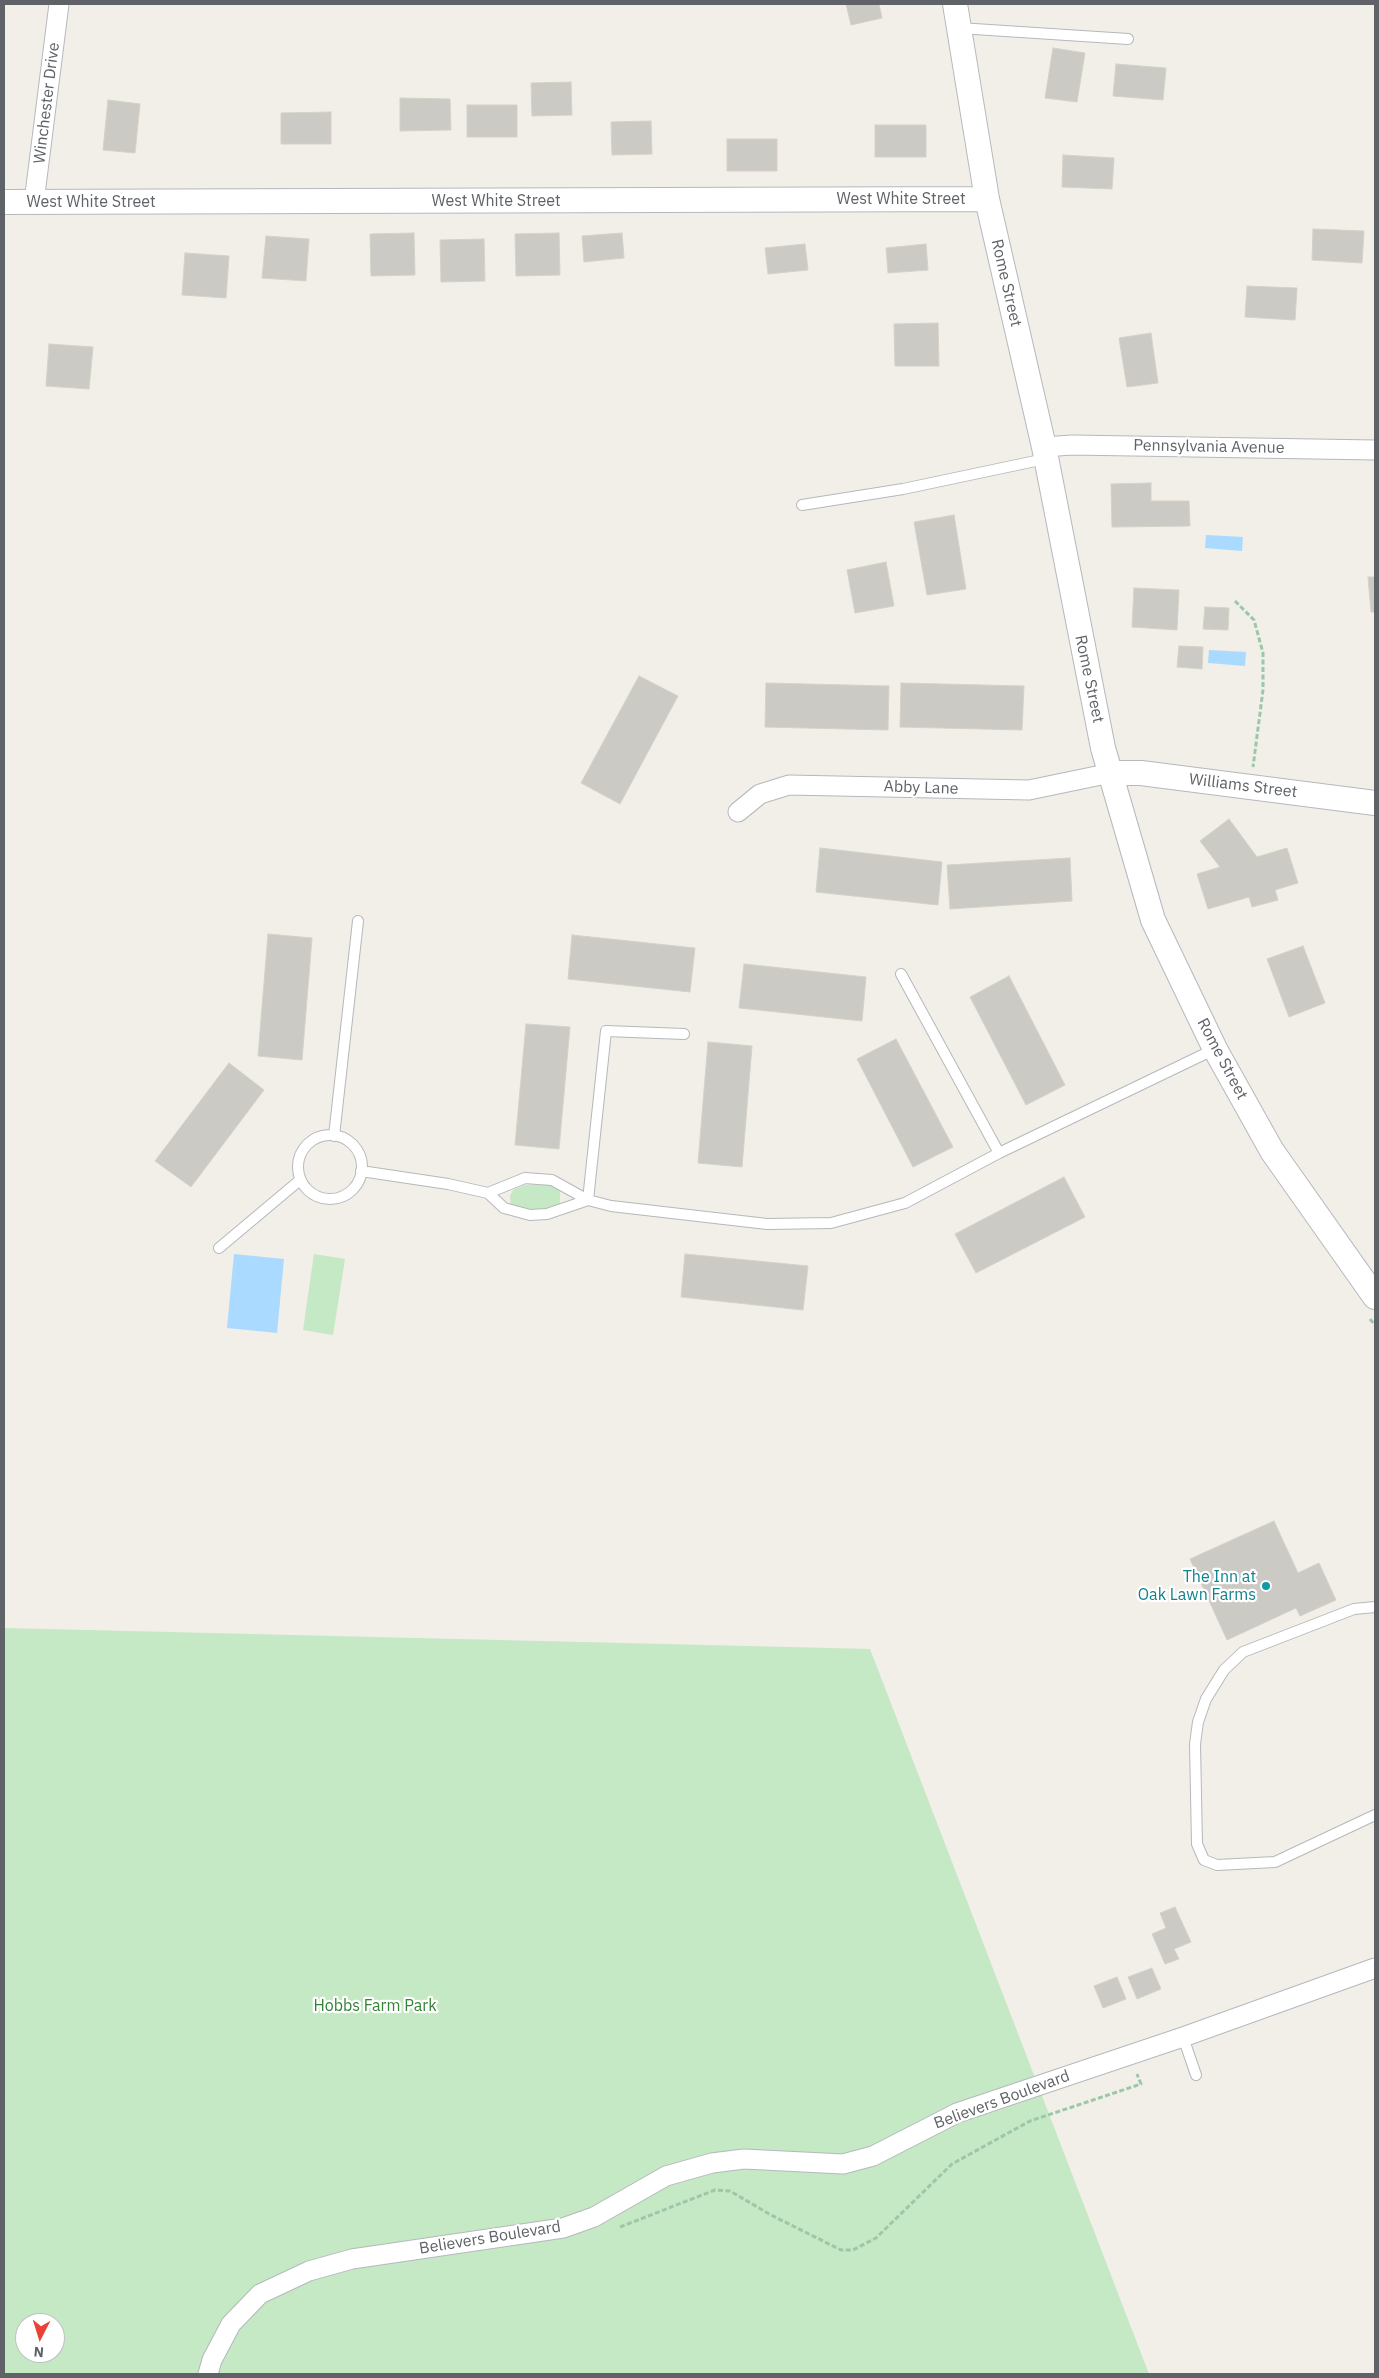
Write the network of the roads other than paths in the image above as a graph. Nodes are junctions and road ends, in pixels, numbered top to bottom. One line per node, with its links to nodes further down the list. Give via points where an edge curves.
1 (59, 4): 7 (street, Winchester Drive)
2 (955, 4): 3 (street, Rome Street)
3 (959, 28): 4 (lane); 5 (street, Rome Street)
4 (1128, 39)
5 (988, 199): 7 (street, West White Street); 9 (street, Rome Street)
6 (4, 202): 7 (street, West White Street)
7 (34, 202)
8 (1375, 450): 9 (street, Pennsylvania Avenue, via 1072,444)
9 (1044, 453): 10 (lane, via 903,488); 11 (street, Rome Street, via 1103,748)
10 (802, 505)
11 (1111, 773): 12 (street, Williams Street); 13 (street, Abby Lane, via 1029,790 788,785 760,794); 17 (street, Rome Street, via 1153,920)
12 (1375, 803)
13 (738, 812)
14 (358, 921): 18 (lane)
15 (900, 974): 19 (lane)
16 (684, 1034): 23 (lane, via 606,1031)
17 (1215, 1049): 19 (lane); 25 (street, Rome Street, via 1272,1151)
18 (334, 1136): 20 (lane, via 344,1137 358,1150 362,1159); 21 (lane, via 323,1135 304,1146 297,1168)
19 (999, 1154): 23 (lane, via 905,1203 831,1223 767,1224 611,1206)
20 (361, 1171): 21 (lane, via 361,1179 355,1188 336,1199 314,1195); 22 (lane)
21 (300, 1180): 24 (lane)
22 (488, 1193): 23 (lane, via 525,1178 552,1180); 23 (lane, via 504,1208 530,1215 547,1214)
23 (588, 1200)
24 (219, 1248)
25 (1375, 1297)
26 (1375, 1607): 27 (lane, via 1354,1609 1243,1652 1224,1670 1206,1699 1198,1722 1195,1744 1197,1844 1204,1860 1217,1865 1275,1862)
27 (1375, 1815)
28 (1375, 1968): 29 (street, Believers Boulevard)
29 (1182, 2037): 30 (lane); 31 (street, Believers Boulevard, via 957,2113 873,2156 843,2164 744,2159 712,2163 666,2176 594,2217 563,2228 329,2264 260,2294 231,2324)
30 (1196, 2075)
31 (208, 2374)

